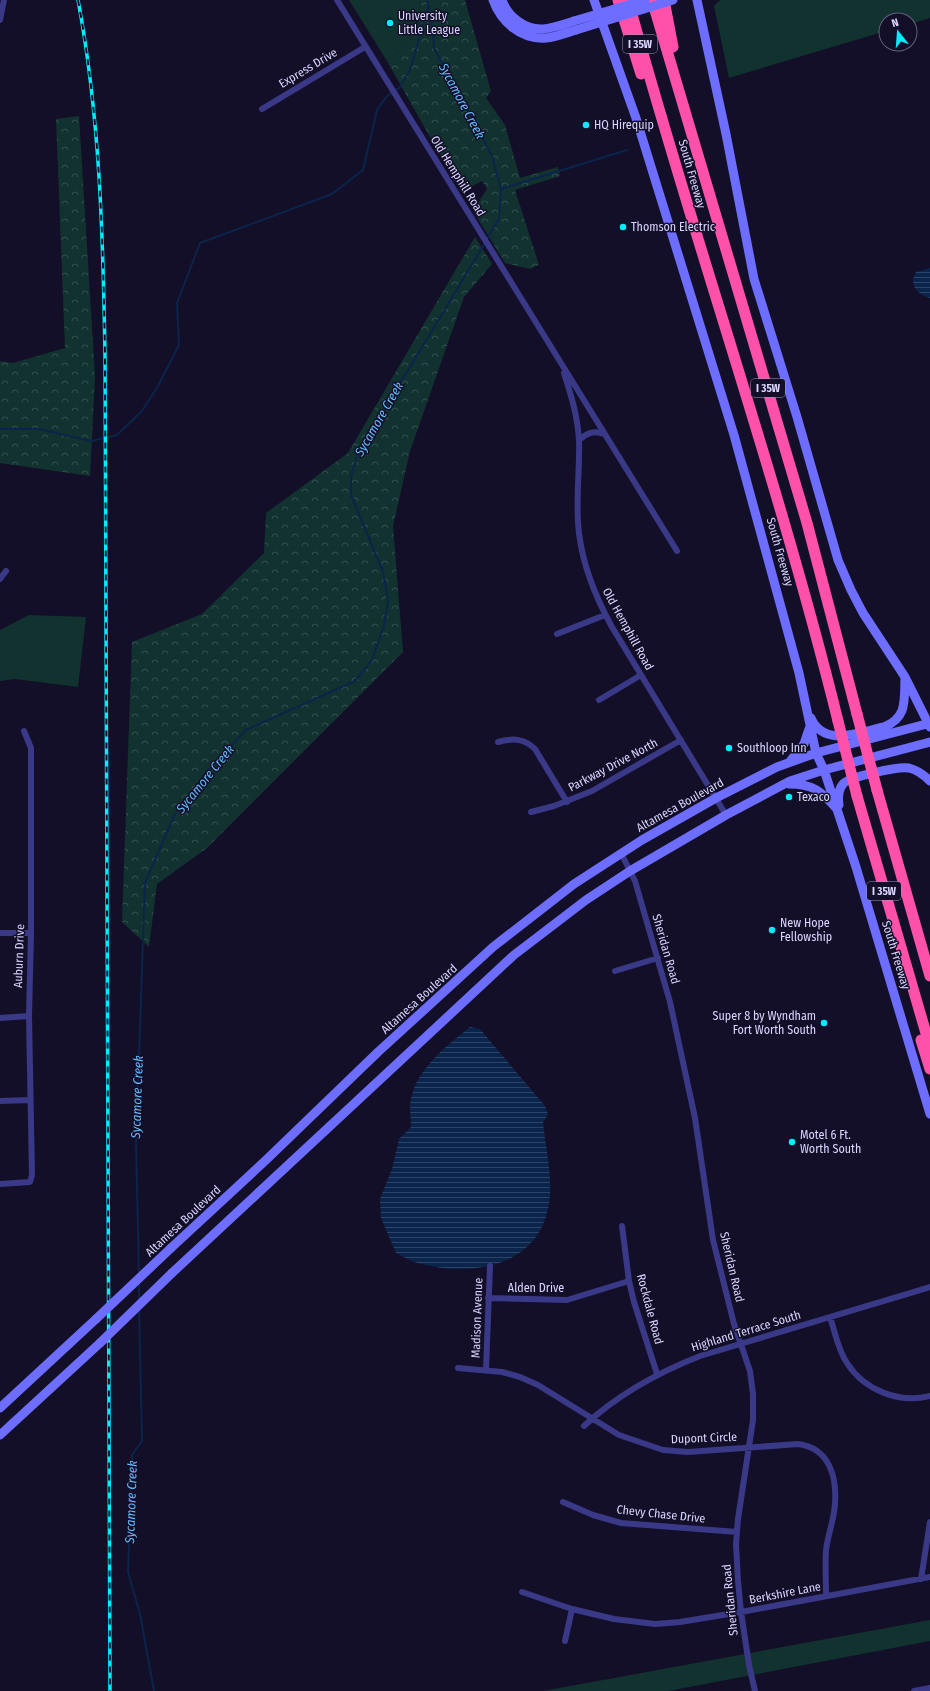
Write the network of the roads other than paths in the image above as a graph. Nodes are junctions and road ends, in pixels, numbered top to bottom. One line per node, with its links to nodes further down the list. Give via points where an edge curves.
1 (4, 0): 13 (street)
2 (336, 0): 15 (street, Old Hemphill Road)
3 (493, 0): 14 (main road, via 506,23 521,33 534,37 546,38)
4 (502, 0): 14 (main road, via 512,17 530,27 539,29)
5 (594, 0): 32 (main road, South Freeway, via 636,118 734,434 799,673)
6 (618, 0): 17 (highway, via 642,76)
7 (628, 0): 17 (highway, South Freeway / I 35W)
8 (645, 0): 14 (main road, bridge)
9 (652, 0): 16 (highway, South Freeway / I 35W)
10 (664, 0): 16 (highway, via 673,46)
11 (673, 0): 14 (main road, bridge)
12 (697, 0): 28 (main road, via 754,279 838,560 863,613)
13 (0, 20)
14 (575, 25)
15 (365, 47): 18 (street, Express Drive); 19 (street, Old Hemphill Road)
16 (672, 64): 55 (highway, South Freeway / I 35W, bridge, via 807,523 877,790)
17 (652, 87): 56 (highway, South Freeway / I 35W, bridge, via 784,519 857,796)
18 (262, 109)
19 (561, 364): 20 (street, Old Hemphill Road); 21 (street, Old Hemphill Road, via 573,403)
20 (605, 435): 21 (street, via 593,432); 22 (street, Old Hemphill Road)
21 (579, 440): 25 (street, Old Hemphill Road, via 579,533 588,575)
22 (678, 551)
23 (6, 571): 24 (street)
24 (0, 579)
25 (605, 615): 26 (street); 27 (street, Old Hemphill Road)
26 (557, 634)
27 (641, 674): 29 (street); 36 (street, Old Hemphill Road)
28 (905, 677): 30 (main road); 32 (main road, via 904,705 901,713 897,720 884,727 835,737 820,732)
29 (599, 700)
30 (918, 702): 31 (main road); 33 (main road)
31 (930, 707)
32 (806, 708): 34 (main road, South Freeway)
33 (930, 724): 39 (main road, Altamesa Boulevard)
34 (810, 725): 39 (main road, South Freeway); 40 (main road, via 804,744)
35 (24, 731): 52 (street, Auburn Drive, via 31,748)
36 (681, 740): 44 (street, Old Hemphill Road); 45 (street, Parkway Drive North, via 592,791)
37 (498, 742): 45 (street, via 516,739 531,745)
38 (930, 742): 41 (main road)
39 (816, 753): 40 (main road, Altamesa Boulevard); 41 (main road, South Freeway)
40 (790, 762): 44 (main road, Altamesa Boulevard)
41 (824, 770): 43 (main road); 47 (main road, South Freeway)
42 (930, 781): 47 (main road, via 918,772 901,767 846,781 838,796)
43 (786, 783): 47 (main road, via 816,789); 48 (main road)
44 (716, 798): 48 (street, Old Hemphill Road); 49 (main road, Altamesa Boulevard)
45 (567, 802): 46 (street, Parkway Drive North)
46 (531, 812)
47 (839, 812): 63 (main road, South Freeway)
48 (726, 815): 50 (main road)
49 (621, 853): 50 (street, Sheridan Road); 76 (main road, Altamesa Boulevard, bridge, via 574,884 493,947)
50 (630, 871): 53 (street, Sheridan Road); 79 (main road, bridge, via 560,918 514,955)
51 (0, 933): 52 (street)
52 (32, 933): 57 (street, Auburn Drive)
53 (658, 958): 54 (street); 71 (street, Sheridan Road, via 695,1118 713,1240)
54 (615, 971)
55 (930, 976)
56 (911, 985): 59 (highway, South Freeway / I 35W); 60 (highway, via 908,999)
57 (29, 1016): 58 (street); 61 (street, Auburn Drive)
58 (0, 1018)
59 (930, 1047)
60 (930, 1069)
61 (30, 1100): 62 (street); 64 (street, Auburn Drive, via 30,1182)
62 (0, 1101)
63 (930, 1114)
64 (0, 1184)
65 (622, 1226): 67 (street, Rockdale Road)
66 (490, 1266): 69 (street, Madison Avenue)
67 (629, 1281): 69 (street, Alden Drive, via 567,1300); 74 (street, Rockdale Road)
68 (930, 1287): 70 (street, Highland Terrace South)
69 (488, 1298): 73 (street, Madison Avenue)
70 (830, 1317): 71 (street, Highland Terrace South); 75 (street, via 847,1364 865,1382 886,1394 900,1398)
71 (741, 1344): 74 (street, Highland Terrace South, via 700,1356); 80 (street, Sheridan Road, via 750,1371 753,1394)
72 (458, 1368): 73 (street, Dupont Circle)
73 (486, 1370): 77 (street, Dupont Circle, via 511,1374 529,1381)
74 (657, 1374): 77 (street, Highland Terrace South)
75 (930, 1396)
76 (0, 1408)
77 (591, 1419): 78 (street, Highland Terrace South); 80 (street, Dupont Circle, via 619,1435 663,1450 688,1452)
78 (584, 1426)
79 (0, 1435)
80 (749, 1447): 83 (street, Sheridan Road); 87 (street, Dupont Circle, via 808,1445 823,1455 830,1466 835,1485 835,1505 826,1551)
81 (563, 1502): 83 (street, Chevy Chase Drive, via 593,1515 621,1523)
82 (930, 1522): 85 (street)
83 (737, 1532): 89 (street, Sheridan Road)
84 (930, 1577): 85 (street, Berkshire Lane)
85 (921, 1579): 87 (street, Berkshire Lane)
86 (522, 1592): 88 (street, Berkshire Lane)
87 (826, 1596): 89 (street, Berkshire Lane)
88 (572, 1609): 89 (street, Berkshire Lane, via 614,1619 655,1624); 90 (street)
89 (741, 1612): 92 (street, Sheridan Road)
90 (565, 1641)
91 (930, 1688): 93 (street)
92 (755, 1691)
93 (914, 1691)

